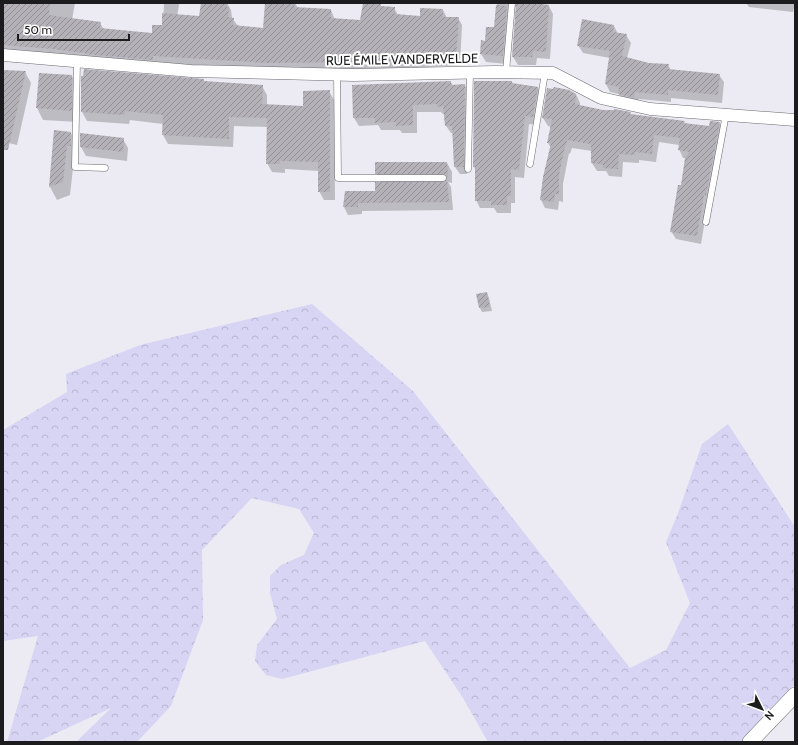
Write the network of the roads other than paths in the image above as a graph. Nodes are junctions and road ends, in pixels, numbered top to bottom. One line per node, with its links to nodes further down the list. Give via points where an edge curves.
1 (512, 3): 5 (lane)
2 (3, 56): 3 (street, RUE ÉMILE VANDERVELDE)
3 (77, 62): 7 (street, RUE ÉMILE VANDERVELDE, via 191,71); 11 (lane, via 75,167)
4 (470, 72): 5 (street, RUE ÉMILE VANDERVELDE); 7 (street, RUE ÉMILE VANDERVELDE); 12 (lane)
5 (506, 72): 6 (street, RUE ÉMILE VANDERVELDE)
6 (545, 73): 8 (street, RUE ÉMILE VANDERVELDE, via 553,74 601,98 643,107); 10 (lane)
7 (337, 75): 13 (lane, via 338,178)
8 (726, 114): 9 (street, RUE ÉMILE VANDERVELDE); 14 (lane)
9 (795, 120)
10 (530, 164)
11 (105, 168)
12 (468, 169)
13 (443, 178)
14 (706, 222)
15 (795, 695): 16 (street)
16 (750, 742)

